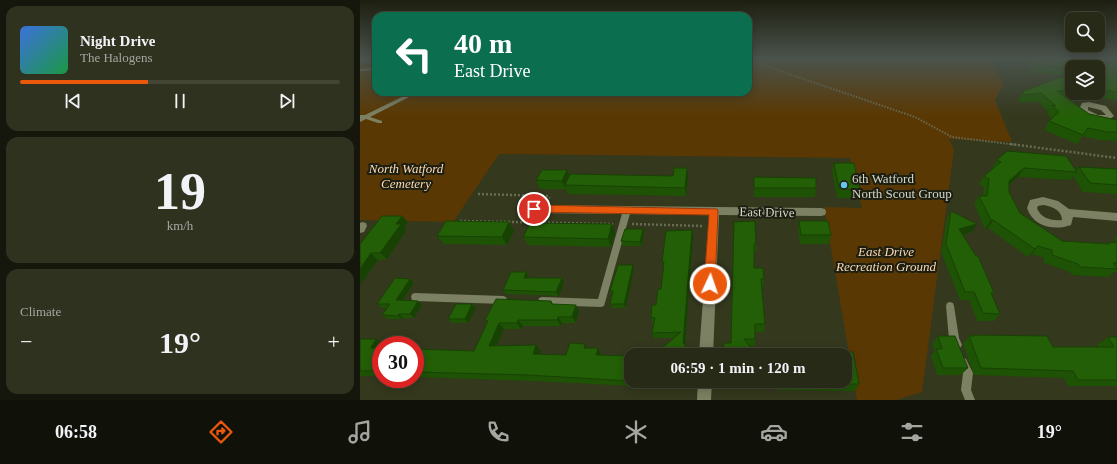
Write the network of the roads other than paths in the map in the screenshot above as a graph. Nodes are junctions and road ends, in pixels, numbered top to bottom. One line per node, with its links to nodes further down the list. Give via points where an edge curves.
1 (407, 96): 2 (lane)
2 (362, 117): 3 (lane)
3 (380, 122)
4 (534, 209): 5 (street, East Drive)
5 (628, 210): 6 (street, East Drive); 12 (lane, via 601,303)
6 (714, 211): 7 (street, East Drive); 14 (street)
7 (821, 212)
8 (1067, 214): 9 (street)
9 (1117, 217)
10 (415, 297): 11 (lane)
11 (516, 300)
12 (531, 301)
13 (950, 306): 17 (lane, via 954,339 968,373 966,390)
14 (706, 348)
15 (704, 388): 16 (street)
16 (704, 400)
17 (970, 400)

